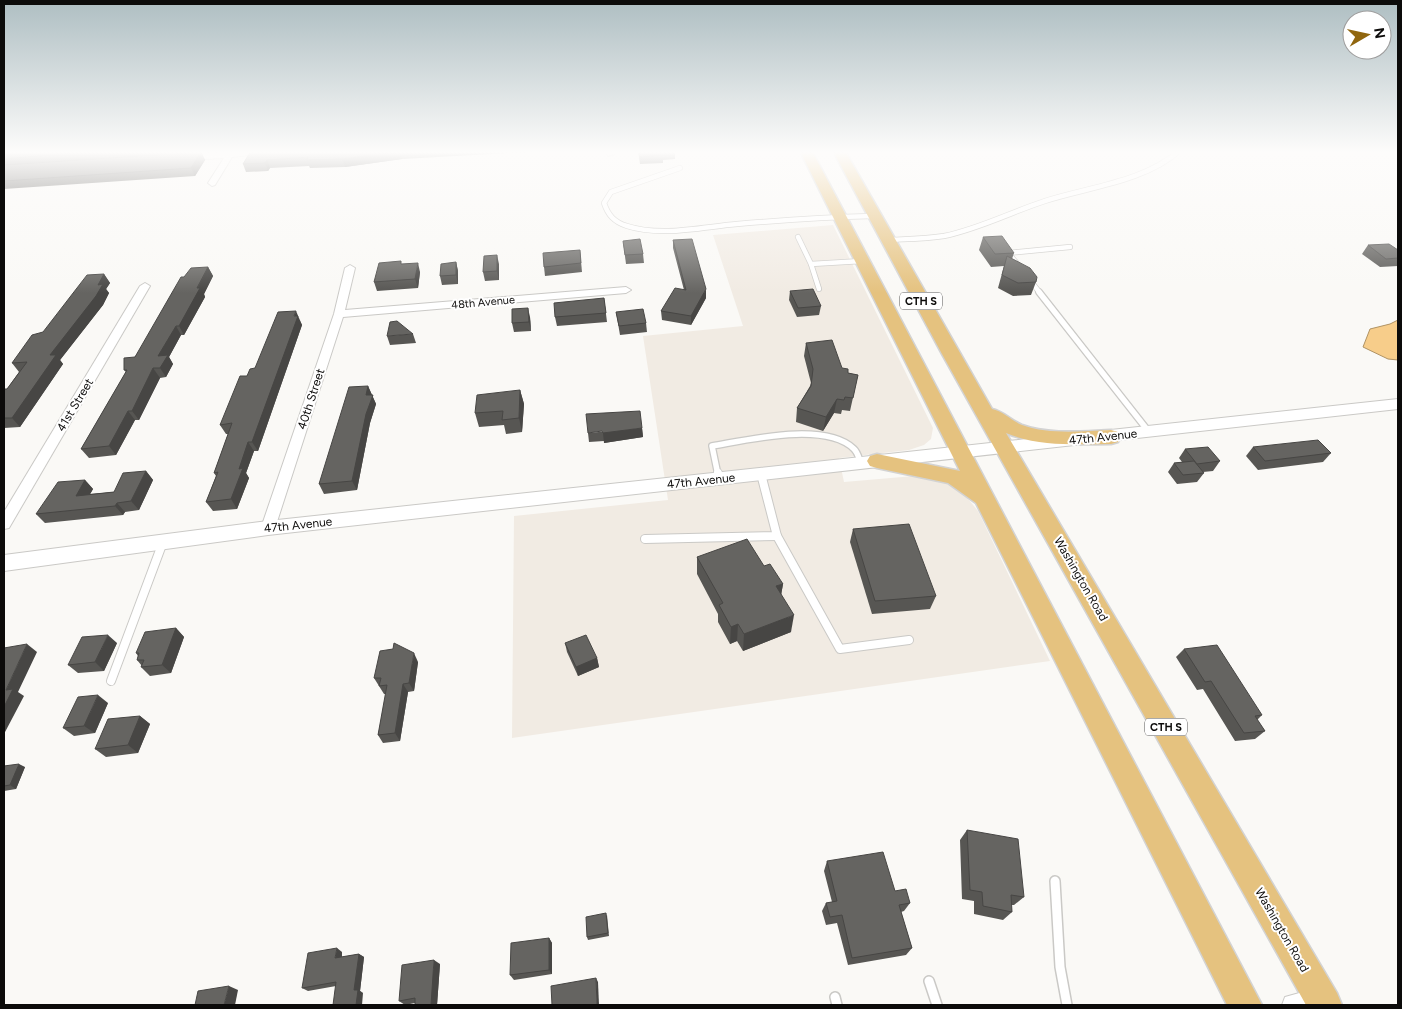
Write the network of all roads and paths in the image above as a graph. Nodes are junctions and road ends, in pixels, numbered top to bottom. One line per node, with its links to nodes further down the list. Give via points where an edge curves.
1 (607, 198): 6 (lane, via 604,202 606,212 617,223 658,231)
2 (830, 198): 6 (main road, CTH S)
3 (864, 198): 5 (main road, Washington Road / CTH S)
4 (1054, 198): 8 (lane, via 937,237)
5 (874, 216): 6 (lane); 8 (main road, Washington Road / CTH S)
6 (840, 217): 10 (main road, CTH S)
7 (798, 237): 11 (lane)
8 (887, 240): 20 (main road, Washington Road / CTH S)
9 (1070, 246): 13 (lane, via 1008,253)
10 (862, 261): 11 (lane); 24 (main road, CTH S)
11 (811, 264): 16 (lane)
12 (350, 268): 18 (street, 40th Street)
13 (1021, 268)
14 (1027, 276): 21 (lane)
15 (145, 286): 29 (street, 41st Street)
16 (820, 289)
17 (626, 290): 18 (street, 48th Avenue)
18 (339, 314): 30 (street, 40th Street)
19 (1398, 404): 21 (street, 47th Avenue)
20 (981, 406): 22 (main road, via 1001,423 1019,432 1058,437); 23 (main road, Washington Road / CTH S)
21 (1149, 432): 22 (street, 47th Avenue)
22 (1111, 437): 23 (street, 47th Avenue)
23 (1006, 448): 24 (street, 47th Avenue); 39 (main road, Washington Road / CTH S)
24 (960, 452): 25 (street, 47th Avenue); 28 (main road, CTH S)
25 (869, 462): 26 (street, 47th Avenue); 27 (lane, via 846,443 832,438 797,436 712,446); 28 (main road, via 954,477)
26 (761, 474): 27 (street, 47th Avenue); 31 (lane)
27 (719, 479): 30 (street, 47th Avenue)
28 (985, 500): 42 (main road, CTH S)
29 (4, 524)
30 (268, 528): 33 (street, 47th Avenue)
31 (777, 536): 32 (lane); 35 (lane, via 840,649)
32 (645, 539)
33 (164, 542): 34 (street, 47th Avenue); 36 (lane)
34 (4, 563)
35 (909, 640)
36 (111, 681)
37 (1055, 881): 41 (lane, via 1060,967)
38 (929, 981): 40 (lane)
39 (1323, 1002): 43 (street)
40 (937, 1005)
41 (1067, 1005)
42 (1245, 1005)
43 (1293, 1005)

